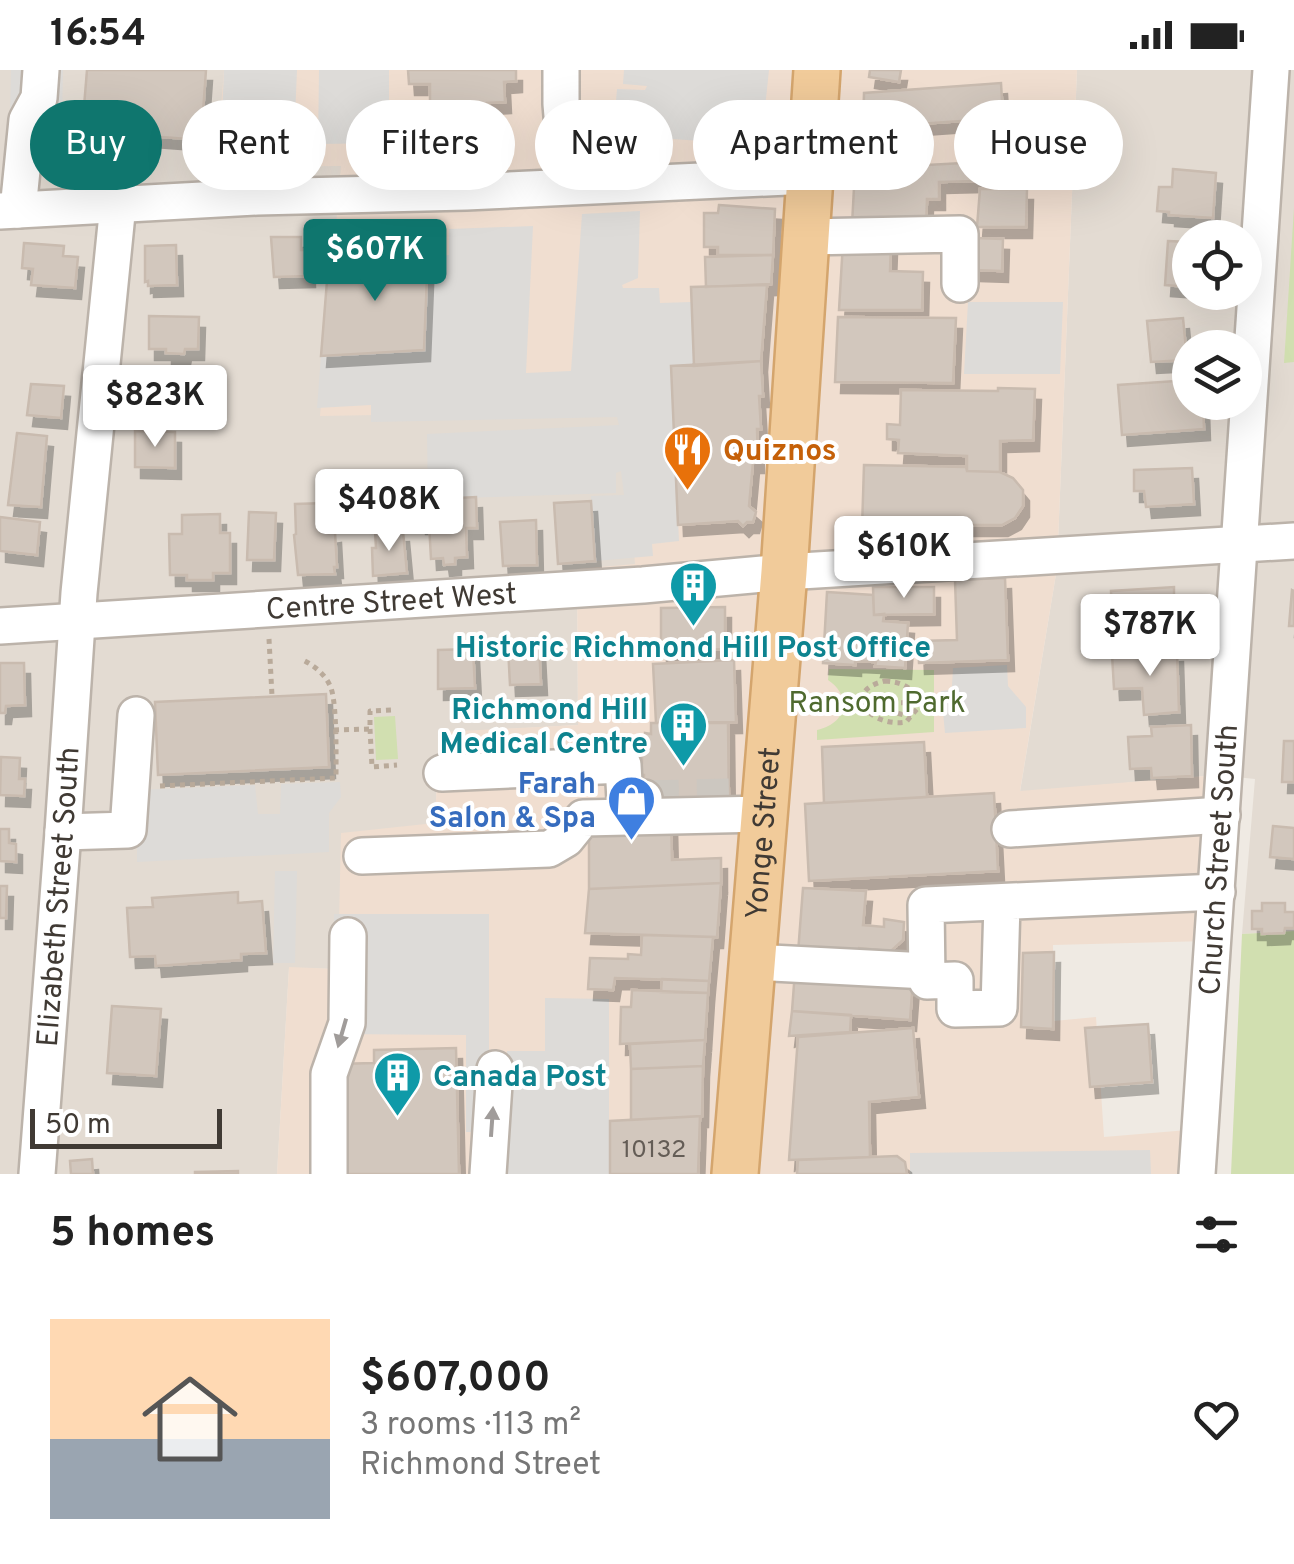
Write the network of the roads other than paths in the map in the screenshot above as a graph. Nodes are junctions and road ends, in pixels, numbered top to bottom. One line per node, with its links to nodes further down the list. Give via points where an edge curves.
1 (41, 70): 10 (street)
2 (562, 70): 5 (street)
3 (817, 70): 6 (main road, Yonge Street)
4 (1271, 70): 14 (street, Church Street South)
5 (561, 100)
6 (815, 100)
7 (535, 188): 9 (street)
8 (808, 190): 11 (main road, Yonge Street)
9 (118, 204): 10 (street); 16 (street, Elizabeth Street South)
10 (9, 210)
11 (805, 236): 12 (street, via 960,234); 15 (main road, Yonge Street)
12 (960, 284)
13 (1294, 541): 14 (street, Centre Street West)
14 (1239, 544): 15 (street, Centre Street West); 22 (street, Church Street South)
15 (784, 572): 16 (street, Centre Street West); 21 (main road, Yonge Street)
16 (77, 622): 17 (street, Centre Street West); 24 (street, Elizabeth Street South)
17 (0, 626)
18 (136, 715): 24 (street, via 128,830)
19 (442, 773): 20 (street, via 623,765 625,800)
20 (644, 798)
21 (753, 801): 25 (street, via 582,818 550,848); 29 (main road, Yonge Street)
22 (1222, 815): 23 (street); 26 (street, Church Street South)
23 (1010, 829)
24 (64, 832): 32 (street, Elizabeth Street South)
25 (362, 856)
26 (1217, 892): 27 (street); 36 (street, Church Street South)
27 (1002, 903): 30 (street, via 926,905); 30 (street, via 998,1008 955,1009 955,980 927,981)
28 (348, 936): 33 (street, one-way to 33, via 347,1023 329,1074)
29 (752, 962): 30 (street); 35 (main road, Yonge Street)
30 (927, 971)
31 (495, 1069): 34 (street, one-way to 31)
32 (36, 1174)
33 (329, 1174)
34 (488, 1174)
35 (735, 1174)
36 (1197, 1174)

